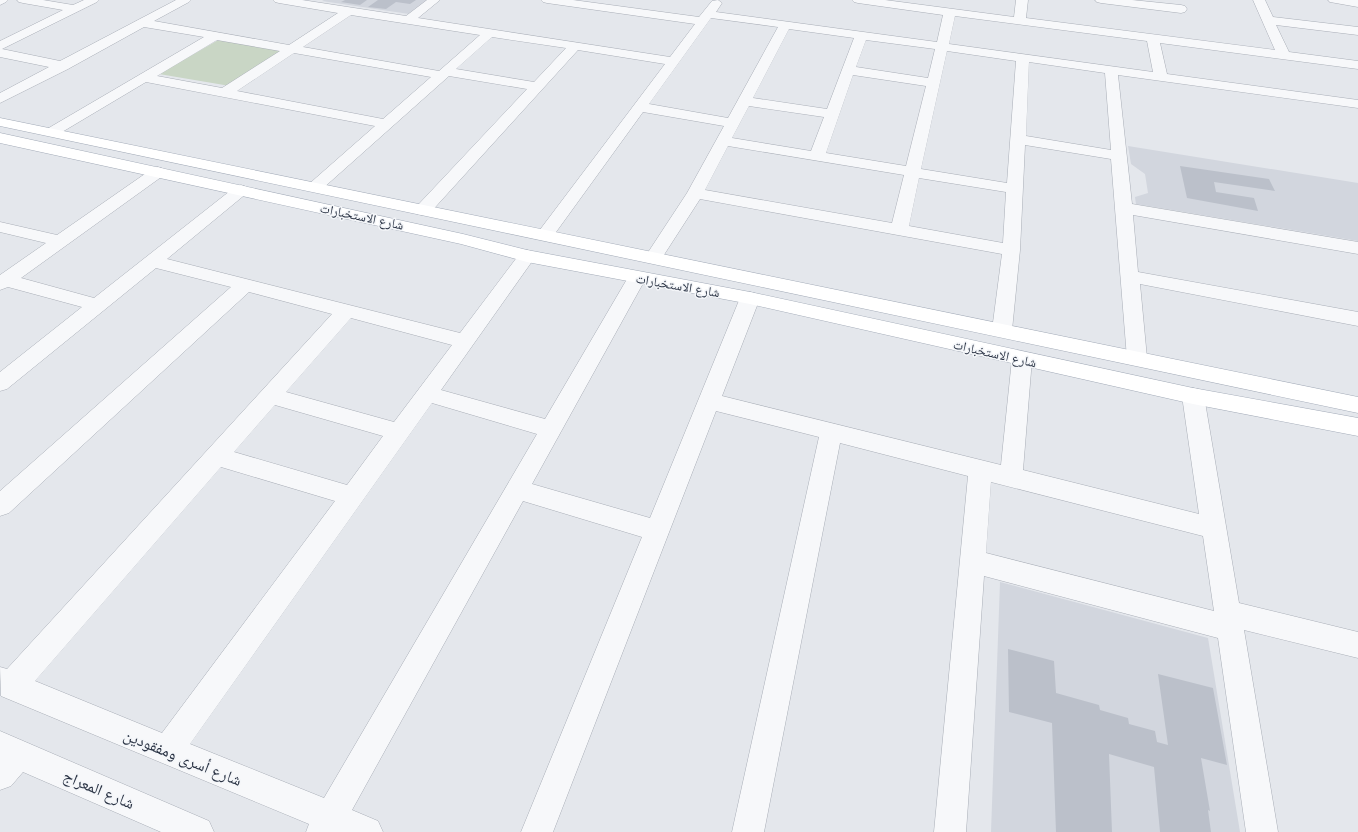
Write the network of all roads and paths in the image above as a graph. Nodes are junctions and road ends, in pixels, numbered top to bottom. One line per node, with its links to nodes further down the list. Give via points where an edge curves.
1 (23, 0): 16 (street)
2 (93, 0): 16 (street)
3 (185, 0): 23 (street)
4 (281, 0): 17 (street)
5 (434, 0): 20 (street)
6 (547, 0): 14 (street)
7 (718, 0): 19 (street)
8 (858, 0): 18 (street)
9 (1022, 0): 22 (street)
10 (1102, 0): 15 (street)
11 (1259, 0): 21 (street)
12 (1334, 0): 13 (street)
13 (1358, 3)
14 (614, 4): 19 (street)
15 (1180, 5): 30 (street)
16 (74, 9): 31 (street)
17 (349, 11): 20 (street); 34 (street)
18 (950, 12): 22 (street); 33 (street)
19 (705, 18): 24 (street); 38 (street)
20 (408, 20): 26 (street)
21 (1268, 20): 25 (street); 36 (street)
22 (1020, 21): 29 (street)
23 (142, 23): 28 (street); 40 (street)
24 (785, 25): 27 (street); 50 (street)
25 (1358, 31)
26 (489, 33): 32 (street); 43 (street)
27 (861, 35): 33 (street); 41 (street)
28 (215, 36): 34 (street); 45 (street)
29 (1153, 39): 30 (street); 44 (street)
30 (1188, 43): 36 (street)
31 (0, 46)
32 (575, 46): 38 (street); 47 (street)
33 (942, 47): 37 (street); 46 (street)
34 (291, 49): 43 (street); 48 (street)
35 (0, 53): 40 (street)
36 (1284, 55): 39 (street)
37 (1023, 58): 42 (street); 59 (street)
38 (673, 61): 52 (street)
39 (1358, 65)
40 (63, 66): 49 (street)
41 (848, 70): 46 (street); 53 (street)
42 (1111, 70): 44 (street); 62 (street)
43 (444, 73): 47 (street); 56 (street)
44 (1161, 77): 51 (street)
45 (146, 78): 48 (street); 57 (street)
46 (934, 83): 64 (street)
47 (537, 87): 70 (street)
48 (225, 93): 56 (street)
49 (0, 99)
50 (744, 101): 53 (street); 55 (street)
51 (1358, 104)
52 (639, 107): 55 (street); 74 (street)
53 (833, 114): 61 (street)
54 (0, 122): 57 (main road, شارع الاستخبارات)
55 (732, 123): 60 (street)
56 (386, 124): 65 (street)
57 (52, 132): 65 (main road, شارع الاستخبارات)
58 (0, 138): 63 (main road, شارع الاستخبارات)
59 (1017, 139): 62 (street); 66 (street)
60 (723, 141): 61 (street); 68 (street)
61 (817, 156): 64 (street)
62 (1119, 156): 69 (street)
63 (158, 172): 67 (main road, شارع الاستخبارات); 76 (street)
64 (913, 172): 66 (street); 73 (street)
65 (315, 188): 70 (main road, شارع الاستخبارات)
66 (1015, 189): 78 (street)
67 (241, 190): 75 (main road, شارع الاستخبارات); 81 (street)
68 (695, 193): 73 (street); 80 (street)
69 (1123, 208): 77 (street); 82 (street)
70 (423, 210): 71 (main road, شارع الاستخبارات)
71 (476, 221): 74 (main road, شارع الاستخبارات); 75 (main road)
72 (0, 226): 76 (street)
73 (899, 230): 78 (street)
74 (546, 235): 80 (main road, شارع الاستخبارات)
75 (463, 239): 79 (main road, شارع الاستخبارات)
76 (60, 241): 84 (street)
77 (1358, 248)
78 (1011, 250): 90 (street)
79 (527, 256): 83 (main road, شارع الاستخبارات); 91 (street)
80 (654, 257): 90 (main road, شارع الاستخبارات)
81 (152, 262): 85 (street); 87 (street)
82 (1129, 276): 89 (street); 92 (street)
83 (637, 278): 86 (main road, شارع الاستخبارات); 101 (street)
84 (2, 282): 87 (street)
85 (245, 285): 88 (street); 109 (street)
86 (750, 298): 93 (main road, شارع الاستخبارات); 98 (street)
87 (97, 305): 94 (street)
88 (346, 311): 91 (street); 96 (street)
89 (1358, 319)
90 (1002, 330): 92 (main road, شارع الاستخبارات)
91 (465, 341): 95 (street)
92 (1137, 358): 99 (main road, شارع الاستخبارات)
93 (1022, 359): 97 (main road, شارع الاستخبارات); 106 (street)
94 (0, 383)
95 (427, 394): 101 (street); 102 (street)
96 (270, 396): 102 (street); 104 (street)
97 (1193, 396): 100 (main road, شارع الاستخبارات); 110 (street)
98 (708, 401): 103 (street); 111 (street)
99 (1358, 404)
100 (1358, 427)
101 (551, 429): 107 (street)
102 (399, 432): 108 (street)
103 (831, 432): 105 (street); 122 (street)
104 (216, 456): 108 (street); 115 (street)
105 (980, 469): 106 (street); 112 (street)
106 (1011, 477): 110 (street)
107 (516, 490): 111 (street); 118 (street)
108 (352, 496): 116 (street)
109 (0, 506)
110 (1214, 528): 113 (street)
111 (656, 531): 121 (street)
112 (972, 561): 113 (street); 123 (street)
113 (1228, 620): 114 (street); 124 (street)
114 (1358, 645)
115 (5, 684): 116 (street, شارع أسرى ومفقودين)
116 (168, 750): 118 (street, شارع أسرى ومفقودين)
117 (6, 758): 119 (street, شارع المعراج)
118 (326, 824): 120 (street, شارع أسرى ومفقودين)
119 (189, 830)
120 (367, 832)
121 (537, 832)
122 (748, 832)
123 (950, 832)
124 (1262, 832)

